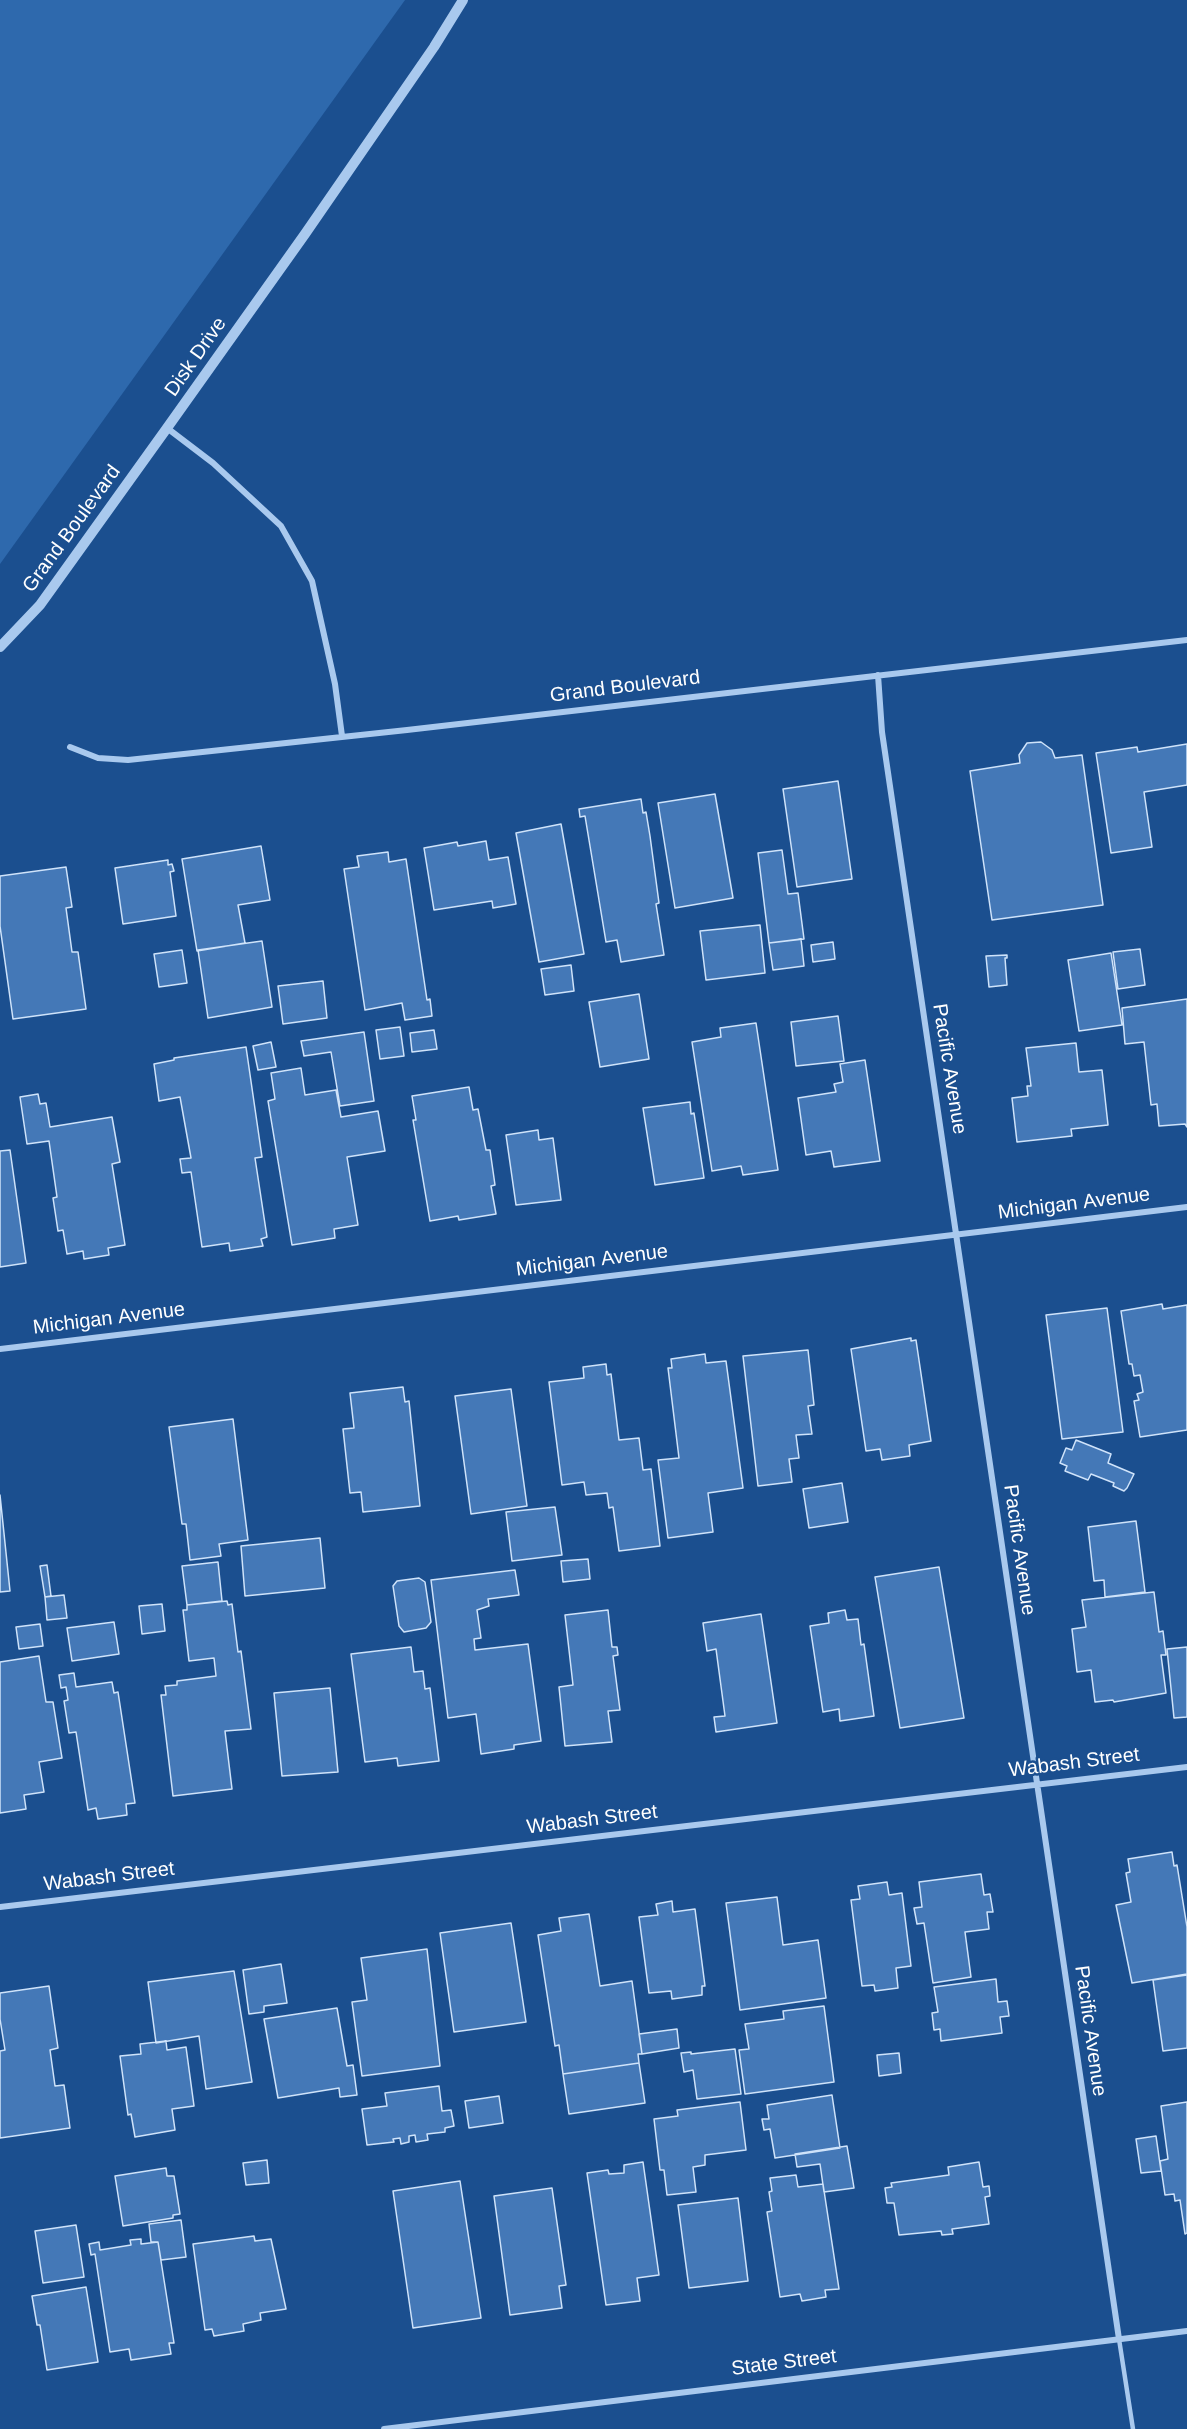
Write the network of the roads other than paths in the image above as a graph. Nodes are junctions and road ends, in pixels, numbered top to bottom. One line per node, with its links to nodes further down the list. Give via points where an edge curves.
1 (463, 0): 2 (street, Disk Drive, via 305,234)
2 (167, 428): 4 (street, Grand Boulevard, via 40,605); 6 (street, via 213,463 281,526 312,581 335,684)
3 (1187, 640): 5 (street, Grand Boulevard)
4 (0, 647)
5 (878, 675): 6 (street, Grand Boulevard); 9 (street, Pacific Avenue, via 884,744)
6 (342, 736): 7 (street, Grand Boulevard, via 128,760 98,758)
7 (69, 747)
8 (1187, 1207): 9 (street, Michigan Avenue)
9 (957, 1234): 10 (street, Michigan Avenue); 12 (street, Pacific Avenue)
10 (0, 1349)
11 (1187, 1767): 12 (street, Wabash Street)
12 (1037, 1785): 13 (street, Wabash Street); 15 (street, Pacific Avenue)
13 (0, 1907)
14 (1187, 2331): 15 (street, State Street)
15 (1119, 2339): 16 (street, State Street); 17 (lane, Pacific Avenue)
16 (384, 2429)
17 (1133, 2429)

